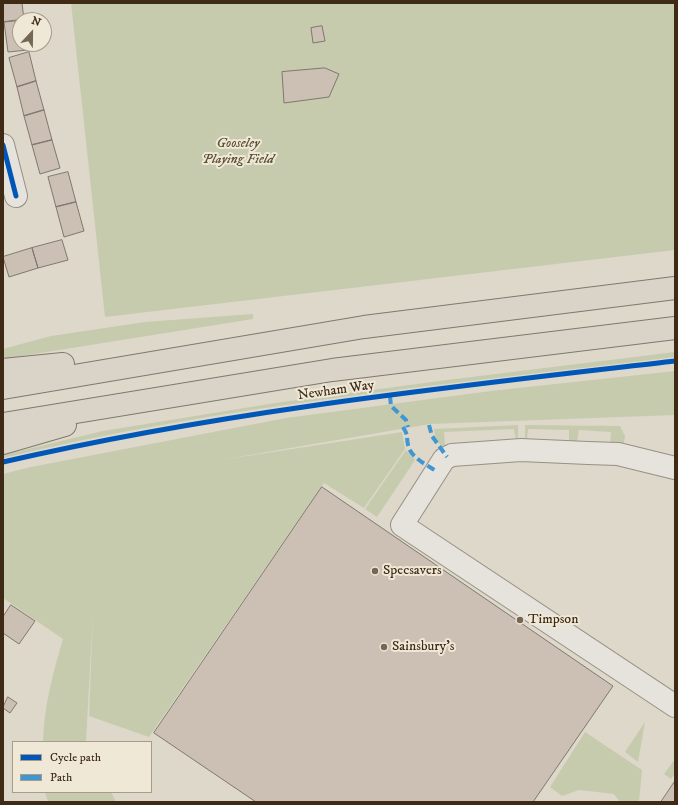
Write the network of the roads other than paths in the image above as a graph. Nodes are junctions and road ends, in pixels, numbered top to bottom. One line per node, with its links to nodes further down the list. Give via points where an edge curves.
1 (3, 145): 2 (street)
2 (16, 196)
3 (675, 288): 5 (highway, via 364,327)
4 (675, 328): 8 (highway, Newham Way, via 332,370)
5 (154, 362): 6 (highway, via 86,362); 7 (highway)
6 (3, 370)
7 (3, 388)
8 (160, 397): 9 (highway, Newham Way); 10 (highway)
9 (3, 424)
10 (3, 443)
11 (675, 468): 12 (street, via 618,454 521,450 452,455 444,459 402,525)
12 (675, 706)

